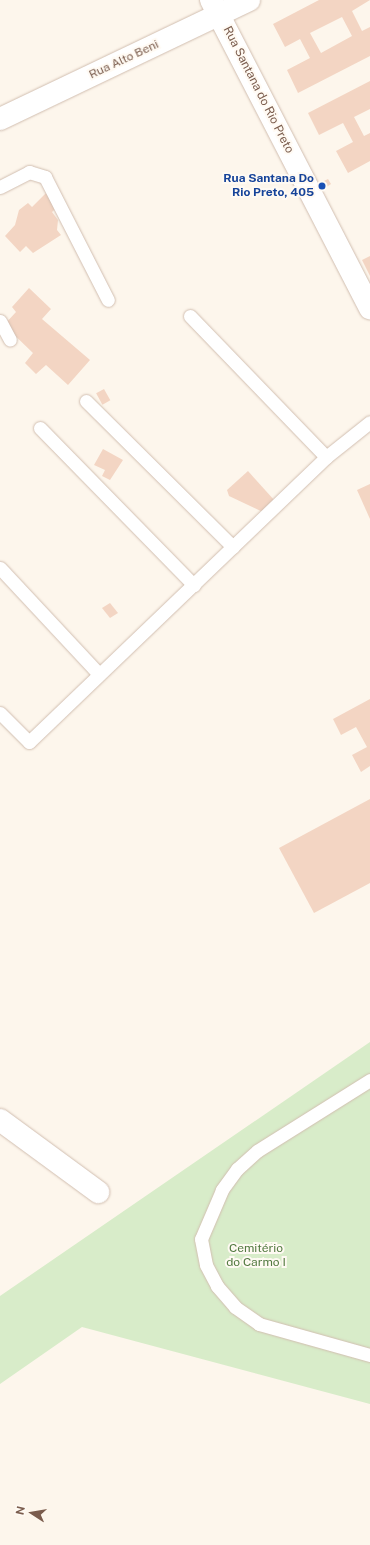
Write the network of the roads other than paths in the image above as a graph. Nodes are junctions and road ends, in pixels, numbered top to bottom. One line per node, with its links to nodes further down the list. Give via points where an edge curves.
1 (249, 0): 2 (street, Rua Alto Beni)
2 (215, 8): 3 (street, Rua Alto Beni); 6 (street, Rua Santana do Rio Preto)
3 (0, 119)
4 (0, 187): 5 (lane, via 29,172 45,177)
5 (108, 300)
6 (370, 308)
7 (190, 316): 13 (lane)
8 (0, 321): 9 (lane)
9 (10, 340)
10 (86, 401): 14 (lane)
11 (370, 422): 13 (lane)
12 (40, 428): 16 (lane)
13 (326, 457): 14 (lane)
14 (233, 547): 16 (lane)
15 (0, 568): 17 (lane)
16 (194, 585): 17 (lane)
17 (99, 674): 18 (lane, via 29,742)
18 (0, 713)
19 (370, 1080): 22 (lane, via 257,1152 237,1169 222,1190 201,1239 206,1265 217,1286 235,1307 259,1324)
20 (0, 1120): 21 (street)
21 (98, 1192)
22 (370, 1355)

